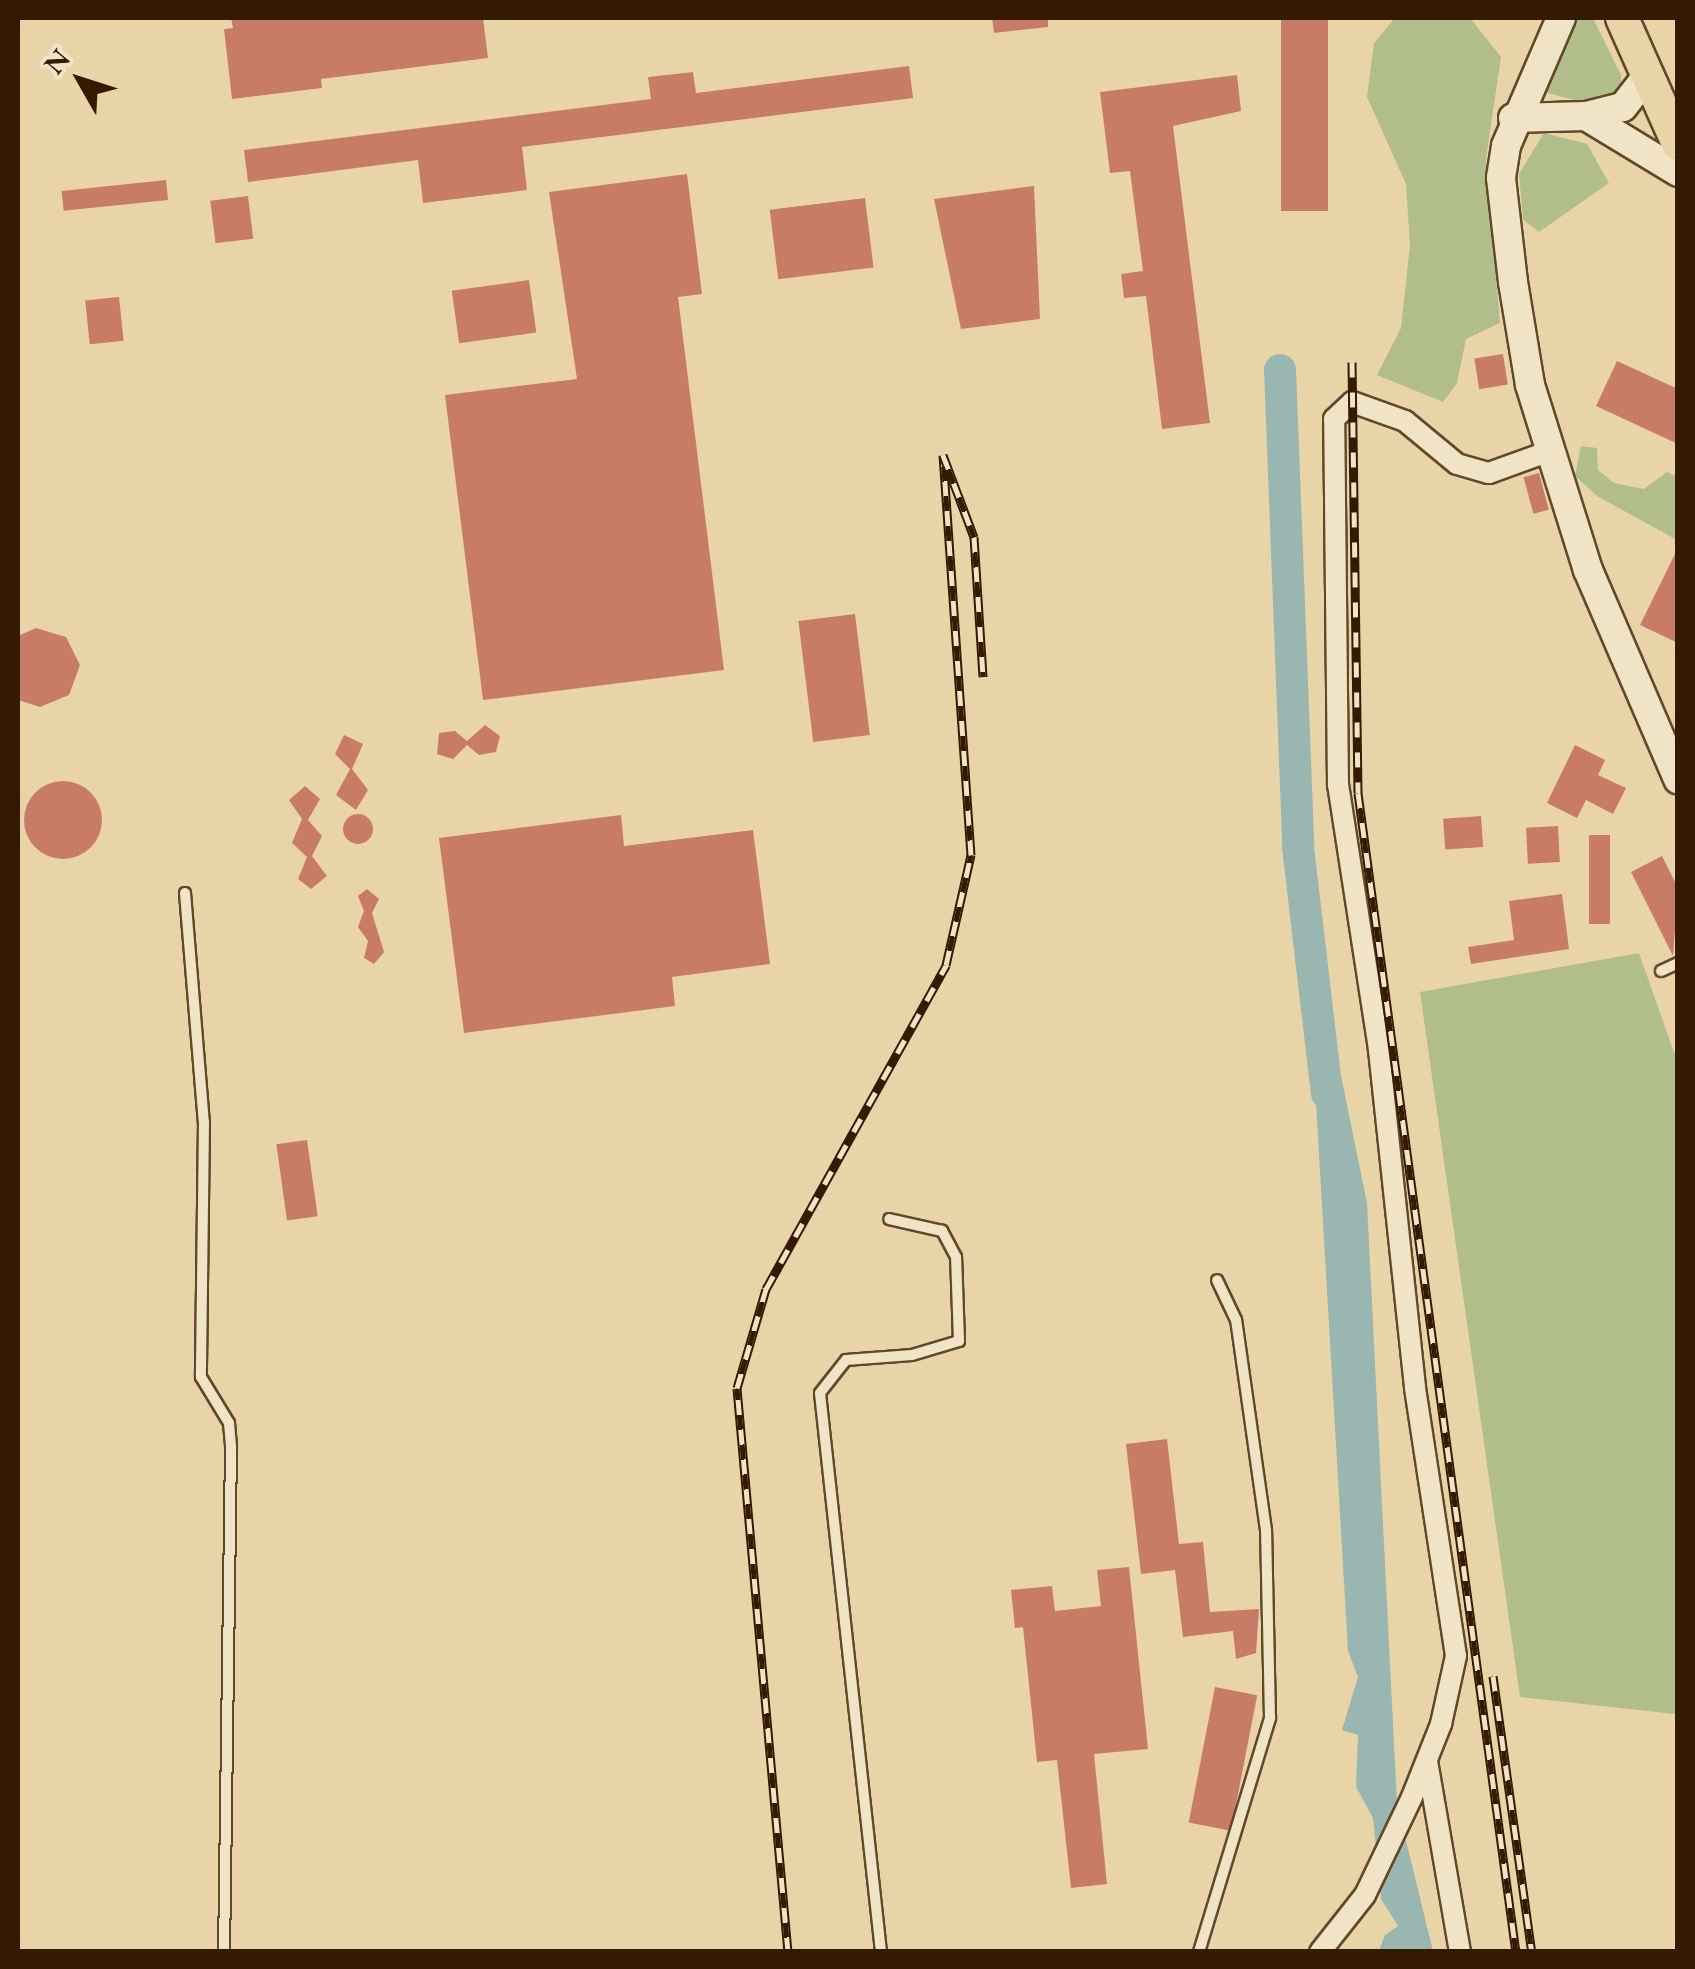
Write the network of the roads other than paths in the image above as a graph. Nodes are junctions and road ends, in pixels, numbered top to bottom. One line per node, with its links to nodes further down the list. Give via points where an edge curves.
1 (1561, 18): 5 (street)
2 (1622, 18): 3 (main road)
3 (1660, 99): 4 (street); 6 (main road)
4 (1586, 116): 5 (street); 7 (street)
5 (1514, 118): 8 (street, via 1501,178 1530,385)
6 (1678, 144)
7 (1678, 172)
8 (1552, 450): 9 (street, via 1588,570); 15 (street, via 1489,473 1457,464 1405,421 1352,402 1334,419 1338,785 1380,1049 1415,1387 1456,1656)
9 (1678, 779)
10 (185, 892): 16 (lane, via 204,1122 201,1377 229,1423 230,1447)
11 (1678, 964): 12 (lane)
12 (1661, 972)
13 (889, 1219): 17 (lane, via 942,1231 956,1257 958,1340 912,1355 846,1360 820,1393)
14 (1217, 1280): 18 (lane, via 1236,1320 1266,1530 1270,1718)
15 (1427, 1759): 19 (street, via 1365,1895); 20 (street)
16 (224, 1952)
17 (881, 1952)
18 (1199, 1952)
19 (1320, 1952)
20 (1460, 1952)

